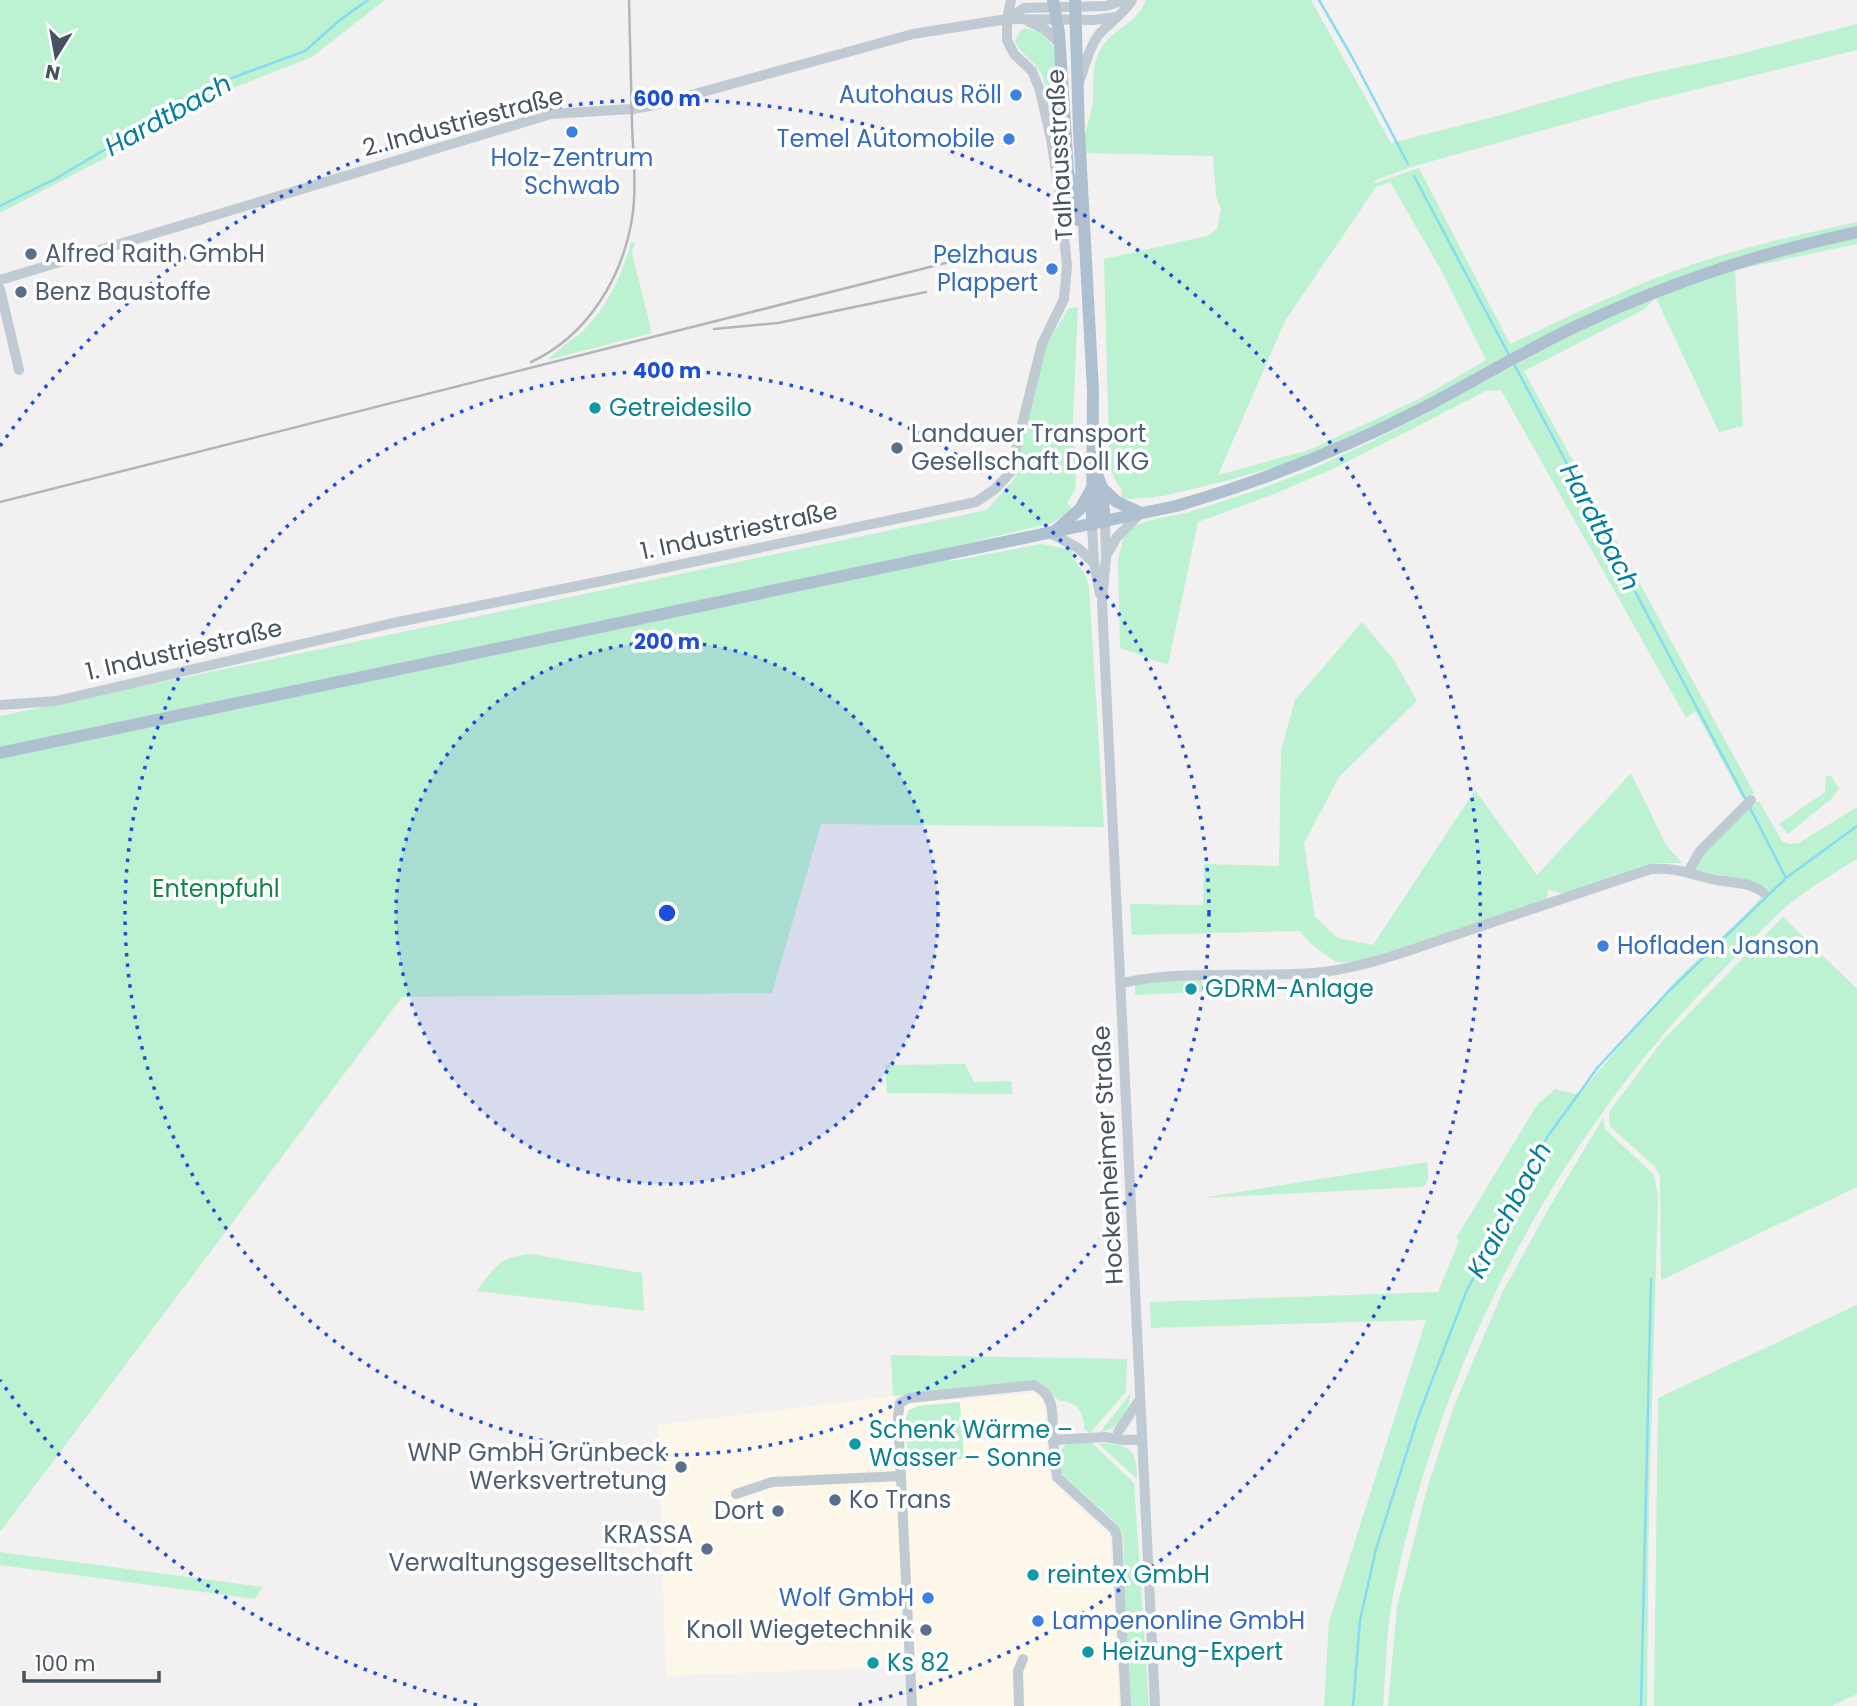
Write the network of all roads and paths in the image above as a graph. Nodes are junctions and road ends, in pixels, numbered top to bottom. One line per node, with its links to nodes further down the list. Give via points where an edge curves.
1 (1011, 0): 9 (street)
2 (1101, 0): 7 (street)
3 (1126, 0): 7 (street)
4 (1132, 0): 8 (street)
5 (1054, 3): 6 (street); 9 (street, via 1024,8); 11 (main road, Talhausstraße)
6 (1075, 3): 7 (street); 12 (main road, Talhausstraße)
7 (1113, 5)
8 (1116, 17): 12 (street, 2. Industriestraße); 14 (street, via 1093,44)
9 (1007, 19): 10 (street, 2. Industriestraße); 17 (street, 2. Industriestraße, via 913,34 648,107 551,114); 27 (street, 1. Industriestraße, via 1008,45 1032,71 1040,91 1060,196 1067,266 1063,299 1042,344 1010,473 976,502 393,623 136,688)
10 (1026, 19): 11 (street, 2. Industriestraße); 13 (street)
11 (1057, 19): 12 (street, 2. Industriestraße); 13 (main road, Talhausstraße)
12 (1076, 20): 14 (main road, Talhausstraße)
13 (1059, 43): 16 (main road, Talhausstraße, via 1068,171)
14 (1078, 85): 16 (main road, Talhausstraße)
15 (1857, 232): 21 (main road, via 1701,274 1591,320 1379,430 1299,466 1219,494)
16 (1086, 258): 20 (main road, Hockenheimer Straße)
17 (0, 280)
18 (0, 289): 19 (street)
19 (19, 370)
20 (1097, 488): 21 (main road); 22 (main road, Hockenheimer Straße); 23 (main road)
21 (1142, 513): 22 (main road); 24 (street)
22 (1099, 523): 23 (main road); 24 (street, Hockenheimer Straße); 25 (street, Hockenheimer Straße)
23 (1052, 534): 25 (street); 28 (main road)
24 (1106, 557): 26 (street, Hockenheimer Straße)
25 (1094, 563): 26 (street, Hockenheimer Straße)
26 (1102, 602): 32 (street, Hockenheimer Straße)
27 (0, 705)
28 (0, 753)
29 (1748, 803): 30 (street, via 1700,851)
30 (1688, 872): 31 (street, via 1745,883); 32 (street, via 1650,869 1354,967 1269,975 1142,978)
31 (1763, 892)
32 (1122, 983): 33 (street, Hockenheimer Straße)
33 (1140, 1399): 34 (street); 35 (street, Hockenheimer Straße)
34 (1118, 1432): 35 (street); 36 (street)
35 (1142, 1436): 36 (street); 44 (street, Hockenheimer Straße)
36 (1105, 1437): 37 (street)
37 (1053, 1440): 38 (street, via 1051,1399 1034,1385 909,1398 900,1403 898,1416); 43 (street, via 1057,1478 1117,1536)
38 (901, 1476): 39 (street, via 772,1482); 41 (street)
39 (736, 1494)
40 (1023, 1659): 42 (street, via 1018,1671)
41 (912, 1706)
42 (1019, 1706)
43 (1125, 1706)
44 (1155, 1706)

